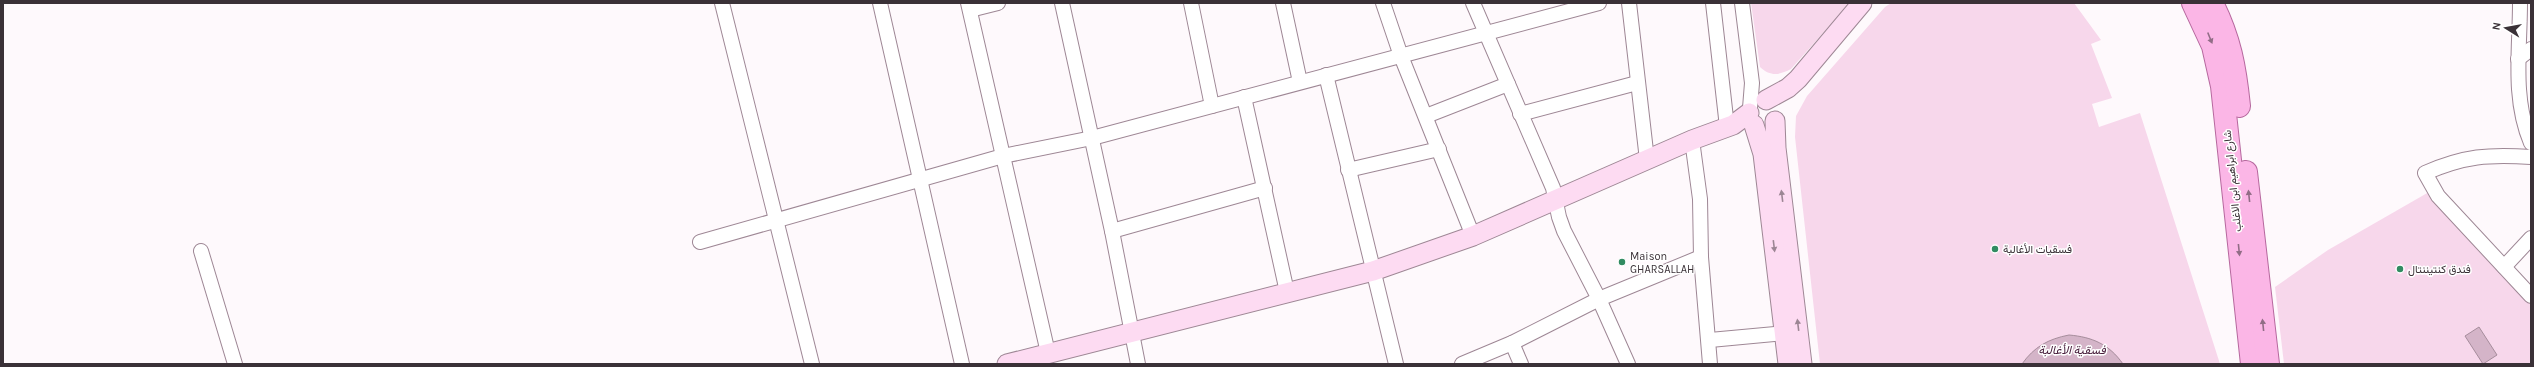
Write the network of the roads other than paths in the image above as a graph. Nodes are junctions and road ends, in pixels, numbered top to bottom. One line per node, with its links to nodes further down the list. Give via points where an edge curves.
1 (722, 3): 45 (street)
2 (880, 3): 42 (street)
3 (998, 3): 17 (street)
4 (1062, 3): 34 (street)
5 (1192, 3): 28 (street)
6 (1283, 3): 24 (street)
7 (1383, 3): 20 (street)
8 (1473, 3): 18 (street)
9 (1599, 3): 18 (street)
10 (1629, 3): 25 (street)
11 (1714, 3): 33 (street)
12 (1742, 3): 29 (street)
13 (1862, 3): 23 (street)
14 (2193, 3): 74 (main road, شارع ابراهيم ابن الاغلب, one-way to 74, via 2213,46 2222,86)
15 (2212, 3): 75 (main road, شارع ابراهيم ابن الاغلب, one-way to 15, via 2234,60 2225,30)
16 (2520, 3): 21 (street)
17 (969, 6): 38 (street)
18 (1487, 33): 20 (street); 26 (street)
19 (2531, 49): 21 (street)
20 (1401, 56): 22 (street); 31 (street)
21 (2518, 59): 36 (street, via 2520,102)
22 (1326, 76): 24 (street); 41 (street)
23 (1798, 79): 29 (street); 32 (street)
24 (1300, 82): 27 (street)
25 (1637, 83): 30 (street); 40 (street)
26 (1508, 84): 30 (street); 31 (street)
27 (1244, 97): 28 (street); 43 (street)
28 (1212, 106): 34 (street)
29 (1756, 111): 32 (street, via 1768,127); 33 (street); 58 (street, one-way to 58)
30 (1520, 114): 44 (street)
31 (1426, 116): 37 (street)
32 (1776, 119): 73 (street, one-way to 32, via 1776,143)
33 (1730, 126): 35 (street)
34 (1092, 138): 38 (street); 46 (street)
35 (1692, 140): 40 (street); 51 (street, via 1700,199)
36 (2531, 143)
37 (1438, 149): 41 (street); 47 (street)
38 (1003, 156): 42 (street); 61 (street)
39 (2531, 157): 52 (street, via 2494,154 2449,163 2425,173 2438,196)
40 (1647, 160): 44 (street)
41 (1348, 170): 53 (street)
42 (921, 180): 45 (street); 64 (street)
43 (1265, 188): 46 (street); 54 (street)
44 (1556, 199): 47 (street); 56 (street, via 1564,230)
45 (776, 220): 49 (street); 63 (street)
46 (1112, 231): 57 (street)
47 (1473, 236): 53 (street)
48 (2531, 238): 52 (street)
49 (700, 242)
50 (201, 251): 62 (street)
51 (1701, 257): 56 (street); 59 (street)
52 (2504, 266): 55 (street)
53 (1373, 270): 54 (street); 67 (street)
54 (1287, 292): 57 (street)
55 (2531, 296)
56 (1599, 299): 60 (street); 70 (street)
57 (1132, 332): 61 (street); 66 (street)
58 (1785, 333): 59 (street); 72 (street)
59 (1710, 340): 71 (street)
60 (1512, 343): 68 (street); 69 (street)
61 (1048, 353): 65 (street)
62 (235, 364)
63 (812, 364)
64 (962, 364)
65 (1006, 364)
66 (1138, 364)
67 (1396, 364)
68 (1462, 364)
69 (1521, 364)
70 (1628, 364)
71 (1710, 364)
72 (1788, 364)
73 (1802, 364)
74 (2252, 364)
75 (2268, 364)

